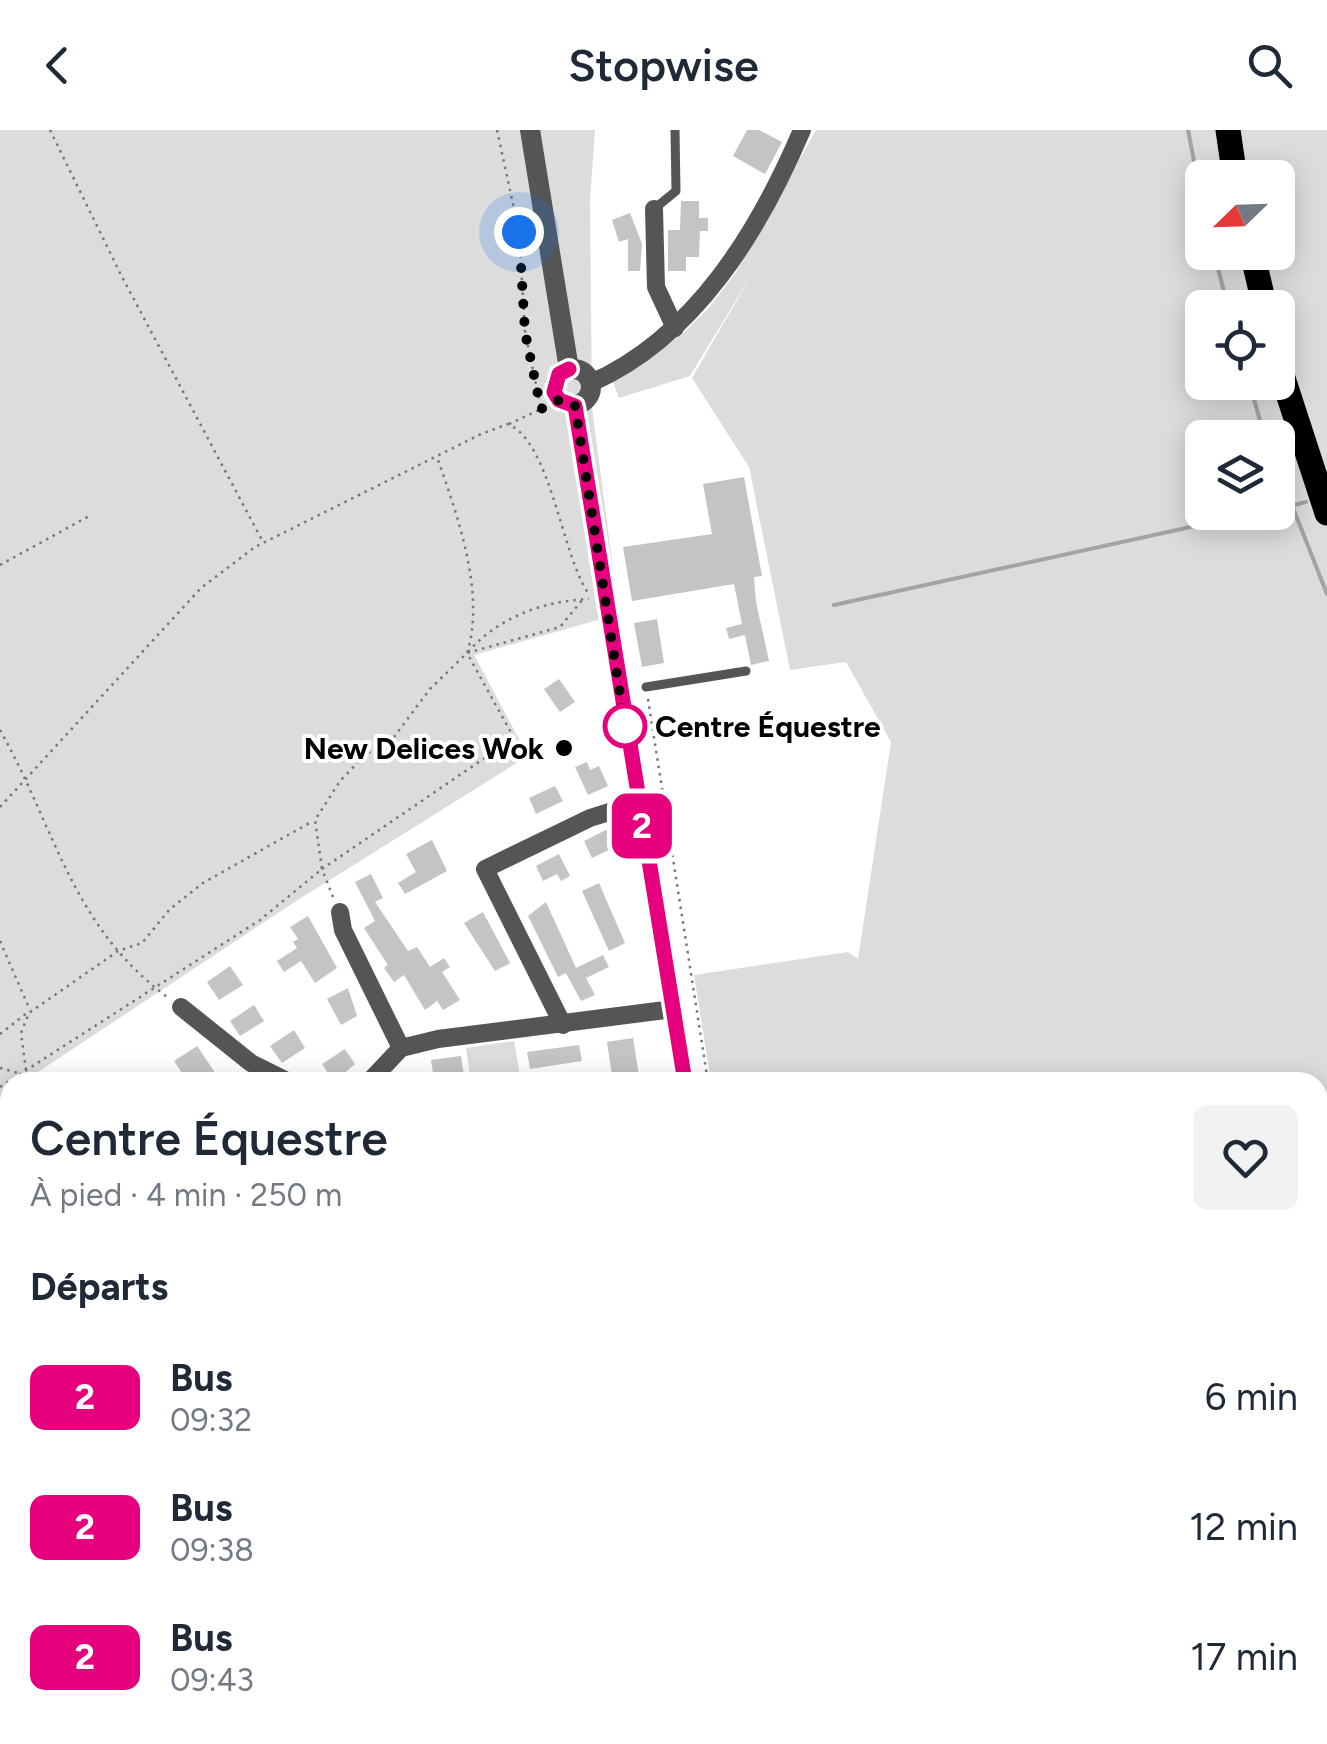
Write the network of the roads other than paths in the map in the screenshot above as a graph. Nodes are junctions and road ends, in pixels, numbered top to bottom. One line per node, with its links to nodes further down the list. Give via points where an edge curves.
1 (530, 130): 8 (street)
2 (675, 130): 6 (lane, via 676,192)
3 (802, 130): 7 (street, via 727,268)
4 (1228, 130): 5 (main road)
5 (1233, 160)
6 (654, 208): 7 (street, via 656,287)
7 (675, 328): 9 (street)
8 (569, 369): 9 (street, via 580,370); 11 (street, via 554,382)
9 (591, 384): 11 (street, via 590,395)
10 (1290, 400): 12 (main road)
11 (558, 405): 15 (street)
12 (1327, 514)
13 (746, 671): 14 (lane)
14 (646, 688)
15 (638, 803): 18 (street); 19 (street, via 590,818 486,869)
16 (340, 912): 20 (street, via 342,930)
17 (182, 1006): 21 (street)
18 (673, 1010): 19 (street); 23 (street)
19 (563, 1025): 20 (street)
20 (400, 1048): 22 (street)
21 (269, 1072)
22 (378, 1072)
23 (683, 1072)

